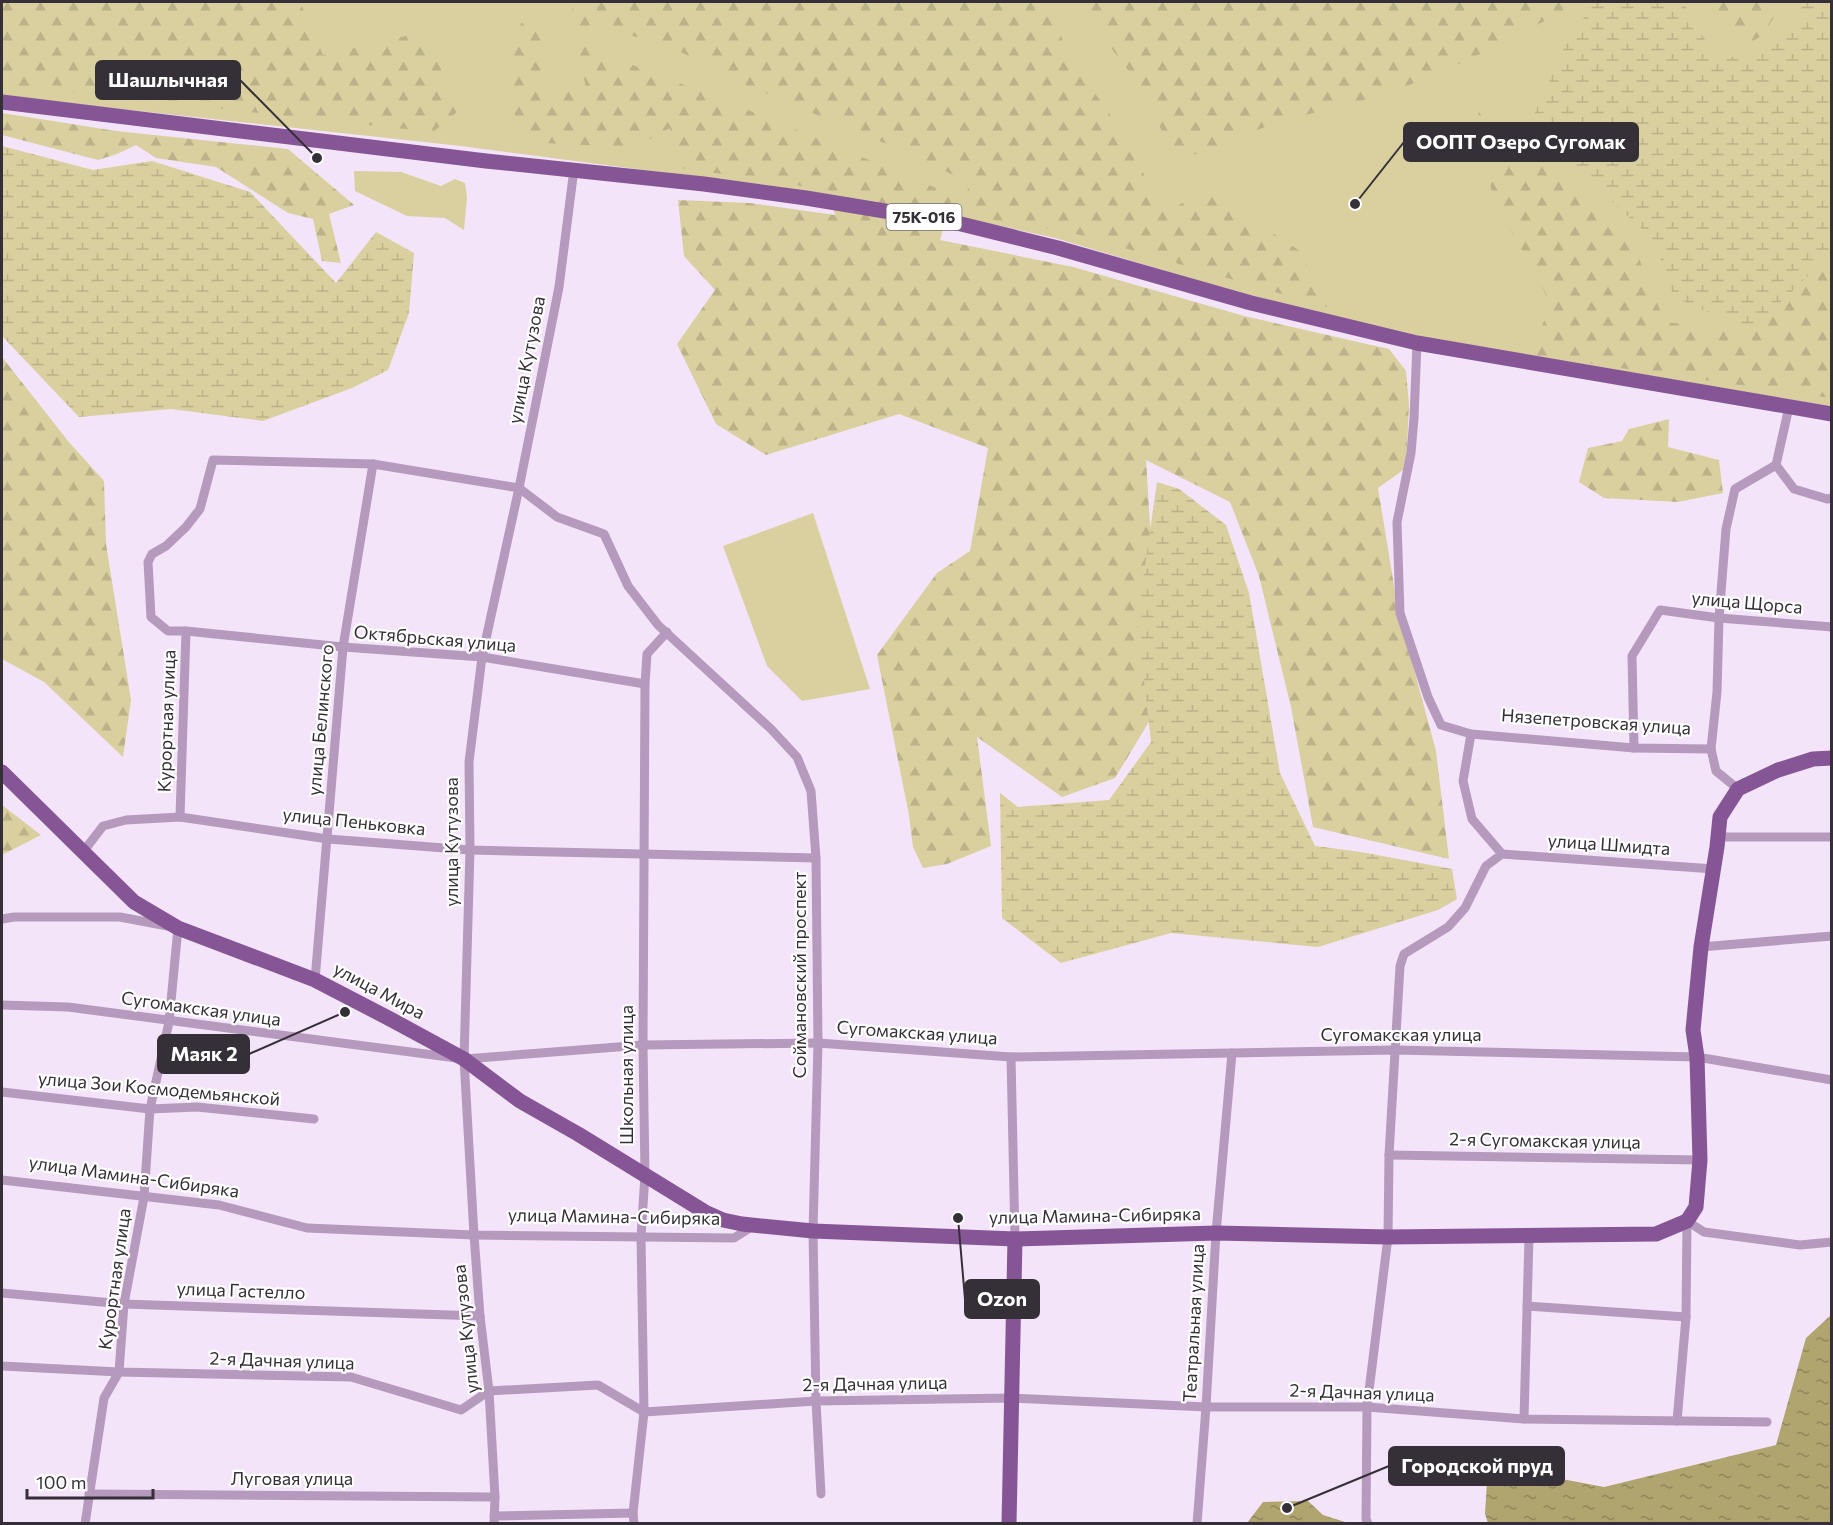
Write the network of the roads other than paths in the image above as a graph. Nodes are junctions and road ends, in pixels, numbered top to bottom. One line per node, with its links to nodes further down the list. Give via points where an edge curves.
1 (2, 102): 2 (main road, 75К-016)
2 (574, 169): 3 (main road, 75К-016, via 806,198 957,223 1251,303); 8 (street, улица Кутузова, via 559,287)
3 (1417, 343): 4 (main road, 75К-016); 17 (street, Нязепетровская улица, via 1411,453 1397,522 1400,613 1441,725)
4 (1789, 406): 5 (main road, 75К-016); 7 (street)
5 (1832, 414)
6 (373, 464): 8 (street); 12 (street, Курортная улица, via 213,460 200,510 148,562 151,617 168,631); 14 (street, улица Белинского)
7 (1776, 465): 9 (street, via 1794,489); 10 (street, via 1735,489 1726,530)
8 (519, 488): 13 (street, Соймановский проспект, via 557,517 604,534 628,586); 15 (street, улица Кутузова)
9 (1832, 498)
10 (1719, 618): 11 (street, улица Щорса); 18 (street, улица Щорса, via 1660,610 1632,656); 19 (street)
11 (1832, 627)
12 (186, 631): 14 (street, Октябрьская улица); 23 (street, Курортная улица)
13 (667, 632): 16 (street, Школьная улица, via 647,654); 31 (street, Соймановский проспект, via 797,757 811,791)
14 (343, 647): 15 (street, Октябрьская улица); 26 (street, улица Белинского)
15 (482, 657): 16 (street, Октябрьская улица); 27 (street, улица Кутузова, via 469,762)
16 (645, 684): 29 (street, Школьная улица)
17 (1471, 734): 18 (street, Нязепетровская улица); 30 (street, via 1463,781 1472,819)
18 (1634, 748): 19 (street, Нязепетровская улица)
19 (1711, 749): 22 (street, Нязепетровская улица, via 1716,771)
20 (1832, 758): 22 (main road, via 1813,759 1778,770)
21 (2, 772): 28 (main road, улица Мира)
22 (1738, 789): 24 (main road, via 1720,817)
23 (180, 817): 26 (street, улица Пеньковка); 28 (street, улица Пеньковка, via 126,820 103,826)
24 (1718, 837): 25 (street); 32 (main road)
25 (1832, 837)
26 (328, 839): 27 (street, улица Пеньковка); 37 (street, улица Белинского)
27 (470, 849): 29 (street, улица Пеньковка); 46 (street, улица Кутузова)
28 (83, 852): 34 (main road, улица Мира, via 134,902)
29 (645, 852): 31 (street, улица Пеньковка); 41 (street, Школьная улица)
30 (1502, 854): 32 (street, улица Шмидта); 42 (street, via 1486,866 1465,908 1448,927 1404,954)
31 (816, 858): 40 (street, Соймановский проспект)
32 (1714, 869): 36 (main road)
33 (2, 919): 34 (street, via 120,917)
34 (178, 928): 37 (main road, улица Мира); 39 (street, Курортная улица)
35 (1832, 936): 36 (street)
36 (1701, 947): 45 (main road, via 1693,1030)
37 (315, 980): 46 (main road, улица Мира)
38 (2, 1005): 39 (street, Сугомакская улица, via 68,1007)
39 (169, 1022): 46 (street, Сугомакская улица); 49 (street, Курортная улица)
40 (818, 1043): 41 (street, Сугомакская улица); 44 (street, Сугомакская улица); 58 (street, Соймановский проспект)
41 (643, 1045): 46 (street, Сугомакская улица); 53 (street, Школьная улица)
42 (1395, 1050): 43 (street, Сугомакская улица); 45 (street, Сугомакская улица); 51 (street)
43 (1232, 1053): 44 (street, Сугомакская улица); 59 (street, Театральная улица)
44 (1011, 1057): 64 (street)
45 (1697, 1057): 47 (street, Сугомакская улица); 52 (main road)
46 (464, 1059): 53 (main road, улица Мира, via 520,1101); 60 (street, улица Кутузова)
47 (1832, 1080)
48 (2, 1092): 49 (street, улица Зои Космодемьянской)
49 (150, 1109): 50 (street, улица Зои Космодемьянской, via 196,1107); 55 (street, Курортная улица)
50 (314, 1119)
51 (1389, 1155): 52 (street, 2-я Сугомакская улица); 63 (street)
52 (1700, 1160): 56 (main road, via 1696,1207)
53 (645, 1174): 57 (main road, улица Мира, via 705,1212 723,1220); 61 (street, Школьная улица)
54 (2, 1180): 55 (street, улица Мамина-Сибиряка)
55 (144, 1197): 60 (street, улица Мамина-Сибиряка, via 219,1205 307,1228); 67 (street, Курортная улица)
56 (1688, 1221): 62 (main road, улица Мамина-Сибиряка, via 1656,1234); 65 (street, via 1704,1232 1800,1245); 70 (street)
57 (755, 1225): 58 (main road, улица Мамина-Сибиряка); 61 (street, улица Мамина-Сибиряка, via 734,1238)
58 (813, 1231): 64 (main road, улица Мамина-Сибиряка); 75 (street, Соймановский проспект)
59 (1216, 1233): 63 (main road, улица Мамина-Сибиряка); 64 (main road, улица Мамина-Сибиряка); 76 (street, Театральная улица)
60 (474, 1235): 61 (street, улица Мамина-Сибиряка); 69 (street, улица Кутузова)
61 (641, 1237): 78 (street, Школьная улица)
62 (1529, 1237): 63 (main road, улица Мамина-Сибиряка); 68 (street)
63 (1388, 1238): 77 (street)
64 (1015, 1239): 74 (main road)
65 (1832, 1242)
66 (2, 1293): 67 (street, улица Гастелло)
67 (124, 1304): 69 (street, улица Гастелло); 72 (street, Курортная улица)
68 (1527, 1306): 70 (street); 79 (street)
69 (480, 1316): 73 (street, улица Кутузова)
70 (1686, 1317): 80 (street)
71 (2, 1366): 72 (street, 2-я Дачная улица)
72 (119, 1372): 73 (street, 2-я Дачная улица, via 351,1377 461,1410); 82 (street, Курортная улица, via 104,1398)
73 (489, 1391): 78 (street, via 598,1385); 84 (street, улица Кутузова)
74 (1010, 1398): 75 (street, 2-я Дачная улица); 76 (street, 2-я Дачная улица); 88 (main road)
75 (816, 1401): 78 (street, 2-я Дачная улица); 83 (street, Соймановский проспект)
76 (1206, 1407): 77 (street, 2-я Дачная улица); 89 (street, Театральная улица)
77 (1367, 1407): 79 (street, 2-я Дачная улица); 90 (street)
78 (644, 1412): 85 (street, Школьная улица)
79 (1524, 1419): 80 (street, 2-я Дачная улица)
80 (1677, 1421): 81 (street, 2-я Дачная улица)
81 (1767, 1422)
82 (89, 1494): 84 (street, Луговая улица); 87 (street, Курортная улица)
83 (821, 1494)
84 (495, 1497): 86 (street, улица Кутузова)
85 (633, 1518): 86 (street)
86 (494, 1520)
87 (86, 1524)
88 (1009, 1524)
89 (1197, 1524)
90 (1368, 1524)

